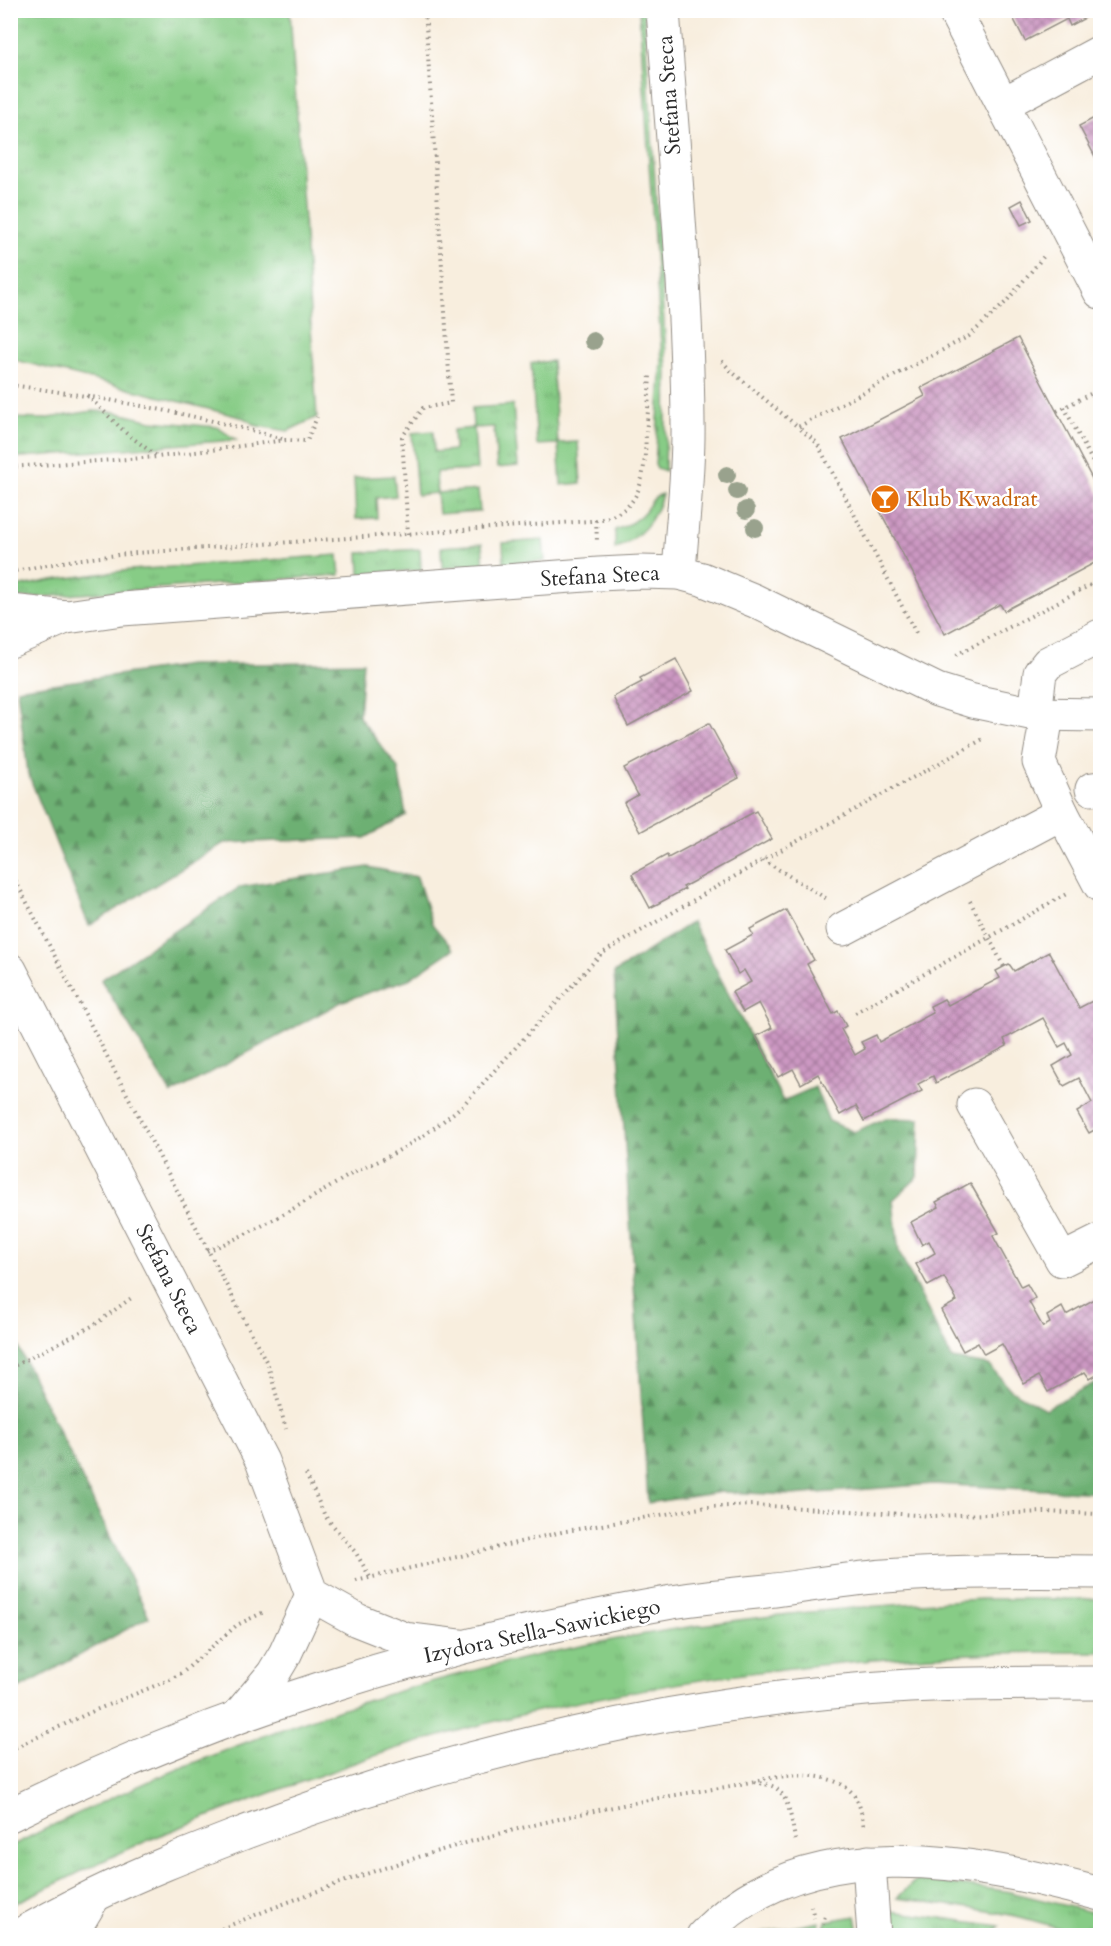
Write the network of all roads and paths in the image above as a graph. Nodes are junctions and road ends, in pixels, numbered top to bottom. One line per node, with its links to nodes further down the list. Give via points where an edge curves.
1 (425, 10): 22 (path, via 451,403 423,408 402,437)
2 (663, 10): 25 (street, Stefana Steca, via 682,265 688,416)
3 (954, 10): 5 (street)
4 (1101, 52): 5 (street)
5 (1003, 104): 6 (street)
6 (1068, 229): 7 (street); 16 (path, via 1005,303 969,336)
7 (1101, 292)
8 (720, 359): 16 (path)
9 (650, 364): 21 (path, via 642,481 625,507)
10 (10, 385): 12 (path)
11 (1101, 389): 13 (path)
12 (87, 395): 17 (path); 18 (path)
13 (1064, 407): 14 (path); 20 (path)
14 (1057, 411)
15 (317, 417): 17 (path, via 307,441)
16 (798, 427): 29 (path, via 817,443)
17 (286, 440): 18 (path)
18 (158, 458): 19 (path)
19 (10, 467)
20 (1101, 476)
21 (596, 520): 22 (path); 23 (path)
22 (408, 534): 24 (path, via 136,553)
23 (598, 552)
24 (10, 572)
25 (679, 573): 28 (street, Stefana Steca, via 599,574); 33 (street, via 755,601 937,690)
26 (1101, 580): 32 (path)
27 (10, 611): 28 (street, Stefana Steca)
28 (67, 616): 31 (street, Stefana Steca)
29 (916, 633)
30 (1101, 636): 33 (street, via 1048,663 1040,674)
31 (10, 640)
32 (956, 655)
33 (1041, 715): 34 (street); 36 (street, via 1040,762)
34 (1101, 715)
35 (988, 737): 37 (path)
36 (1062, 813): 38 (street); 40 (street)
37 (763, 861): 41 (path); 49 (path, via 601,954 464,1104 439,1126 274,1220)
38 (954, 869): 42 (street); 43 (path)
39 (10, 870): 49 (path)
40 (1099, 881): 43 (path)
41 (828, 899)
42 (843, 929)
43 (989, 937): 44 (path); 46 (path)
44 (1004, 967)
45 (10, 970): 58 (street, Stefana Steca, via 262,1461)
46 (855, 1013)
47 (974, 1105): 48 (street, via 1062,1260)
48 (1101, 1241)
49 (207, 1251): 52 (path, via 268,1365)
50 (134, 1296): 51 (path, via 94,1325)
51 (10, 1368)
52 (291, 1440)
53 (305, 1472): 56 (path, via 325,1516)
54 (1101, 1514): 56 (path, via 933,1516 707,1507 566,1531)
55 (1101, 1572): 60 (street, Izydora Stella-Sawickiego, via 883,1576 674,1602)
56 (370, 1576): 57 (path)
57 (348, 1583)
58 (312, 1594): 60 (street, via 357,1620 405,1639); 62 (street, via 273,1674)
59 (274, 1608): 63 (path, via 237,1625 169,1680)
60 (460, 1647): 62 (street, Izydora Stella-Sawickiego)
61 (1101, 1683): 69 (street, via 906,1686 818,1694 678,1714 559,1738 349,1795 213,1845)
62 (239, 1715): 65 (street, Izydora Stella-Sawickiego)
63 (10, 1750)
64 (753, 1782): 66 (path, via 771,1786 782,1794); 67 (path, via 800,1776 844,1786 859,1802); 73 (path, via 676,1794 489,1836 360,1875)
65 (10, 1815)
66 (797, 1847)
67 (869, 1862): 68 (street, via 980,1868); 74 (street, via 822,1869 772,1887 729,1912); 76 (street)
68 (1101, 1894)
69 (94, 1896): 71 (street); 72 (street)
70 (825, 1916): 75 (path)
71 (18, 1935)
72 (70, 1935)
73 (205, 1935)
74 (703, 1935)
75 (820, 1935)
76 (874, 1935)

